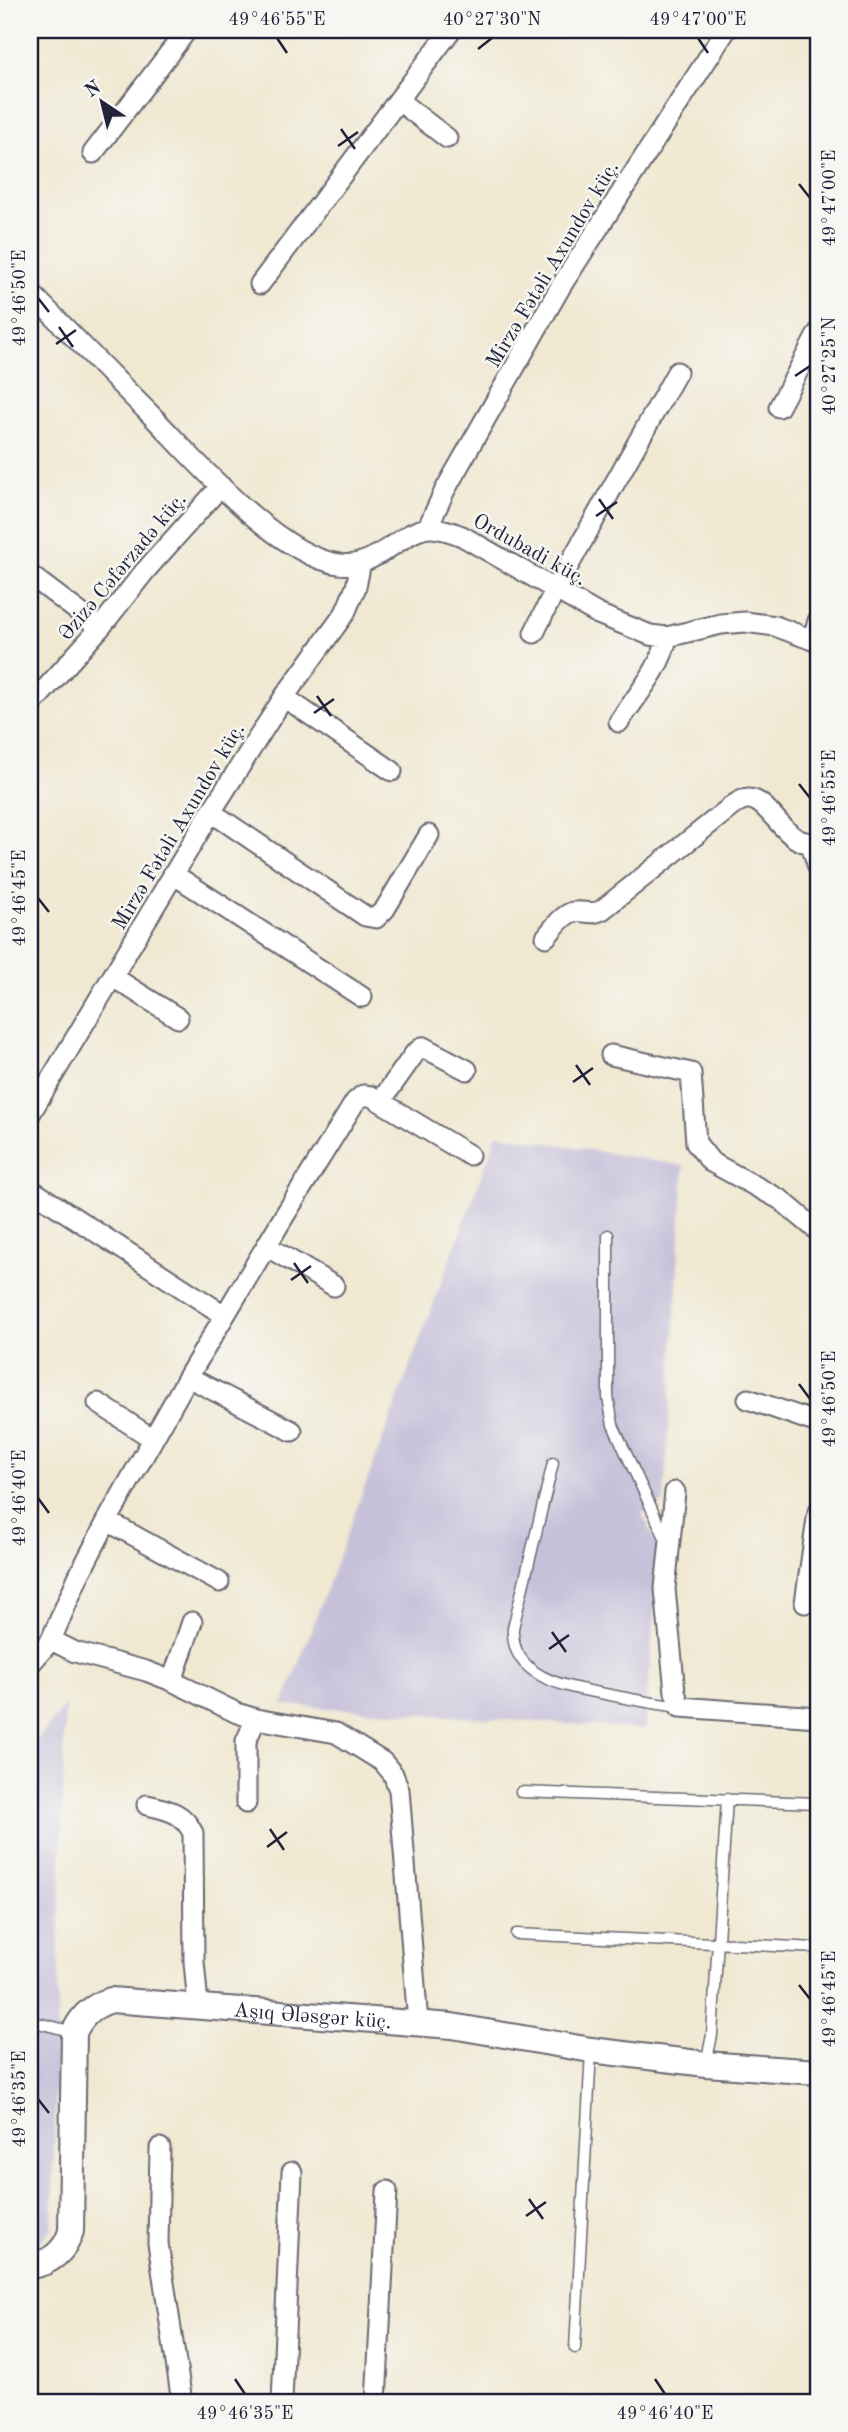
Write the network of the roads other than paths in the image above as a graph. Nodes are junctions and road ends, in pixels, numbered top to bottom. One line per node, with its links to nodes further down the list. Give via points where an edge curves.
1 (187, 30): 6 (street)
2 (451, 30): 4 (street)
3 (726, 30): 13 (street, Mirzə Fətəli Axundov küç., via 561,286)
4 (399, 102): 5 (street); 7 (street)
5 (447, 138)
6 (93, 153)
7 (260, 284)
8 (30, 292): 12 (street)
9 (818, 332): 11 (street)
10 (677, 372): 16 (street)
11 (779, 407)
12 (221, 486): 14 (street, via 268,528 300,549 341,565); 18 (street, Əzizə Cəfərzadə küç.)
13 (428, 527): 14 (street); 16 (street, Ordubadi küç., via 462,536)
14 (361, 562): 22 (street, Mirzə Fətəli Axundov küç., via 345,614)
15 (30, 575): 18 (street)
16 (555, 590): 19 (street); 20 (street, Ordubadi küç., via 636,631)
17 (818, 621): 21 (street)
18 (100, 628): 23 (street, Əzizə Cəfərzadə küç.)
19 (534, 633)
20 (667, 637): 21 (street, Ordubadi küç., via 745,622 775,626); 24 (street, via 658,664)
21 (815, 641)
22 (284, 696): 25 (street); 26 (street, Mirzə Fətəli Axundov küç.)
23 (30, 706)
24 (619, 722)
25 (391, 771)
26 (211, 811): 27 (street, via 365,916 376,918); 30 (street, Mirzə Fətəli Axundov küç.)
27 (429, 835)
28 (815, 842): 29 (street); 31 (street, via 796,839 754,799 744,798 602,910 593,915 574,912)
29 (818, 867)
30 (173, 874): 32 (street, Mirzə Fətəli Axundov küç.); 33 (street)
31 (546, 937)
32 (113, 977): 34 (street); 38 (street, Mirzə Fətəli Axundov küç.)
33 (362, 997)
34 (178, 1018)
35 (611, 1055): 41 (street, via 691,1073 696,1143 711,1162 781,1200)
36 (467, 1070): 37 (street, via 423,1047)
37 (381, 1101): 39 (street); 43 (street, via 363,1095 355,1102)
38 (30, 1114)
39 (469, 1155)
40 (30, 1189): 45 (street)
41 (818, 1231)
42 (608, 1235): 56 (lane, via 608,1397 613,1425)
43 (266, 1246): 44 (street); 45 (street)
44 (334, 1286)
45 (224, 1315): 46 (street)
46 (188, 1377): 50 (street); 51 (street)
47 (748, 1399): 49 (street)
48 (98, 1403): 51 (street)
49 (818, 1423)
50 (292, 1431)
51 (153, 1439): 55 (street)
52 (553, 1463): 63 (lane, via 512,1642 522,1660 559,1685)
53 (675, 1492): 56 (street)
54 (818, 1512): 58 (street)
55 (107, 1521): 57 (street); 60 (street)
56 (669, 1546): 63 (street, via 666,1608)
57 (219, 1582)
58 (805, 1603)
59 (192, 1622): 62 (street)
60 (51, 1640): 61 (street); 62 (street, via 75,1652)
61 (30, 1664)
62 (172, 1681): 65 (street)
63 (680, 1707): 64 (street)
64 (818, 1717)
65 (256, 1719): 69 (street, via 246,1741); 76 (street, via 336,1733 383,1762 393,1774 399,1790)
66 (521, 1792): 67 (lane)
67 (727, 1799): 68 (lane); 72 (lane)
68 (818, 1802)
69 (246, 1803)
70 (147, 1805): 74 (street, via 182,1816 193,1833)
71 (516, 1934): 72 (lane)
72 (716, 1943): 73 (lane); 79 (lane, via 712,2035)
73 (818, 1948)
74 (198, 2005): 76 (street, Aşıq Ələsgər küç.); 77 (street, Aşıq Ələsgər küç., via 111,2000 90,2010)
75 (30, 2021): 77 (lane)
76 (418, 2023): 78 (street, Aşıq Ələsgər küç.)
77 (74, 2032): 84 (street, via 71,2231 60,2252)
78 (591, 2050): 79 (street, Aşıq Ələsgər küç.); 85 (lane)
79 (706, 2064): 80 (street, Aşıq Ələsgər küç.)
80 (818, 2072)
81 (160, 2148): 86 (street, via 158,2244)
82 (292, 2172): 87 (street)
83 (387, 2191): 88 (street)
84 (30, 2266)
85 (575, 2348)
86 (182, 2402)
87 (282, 2402)
88 (376, 2402)

